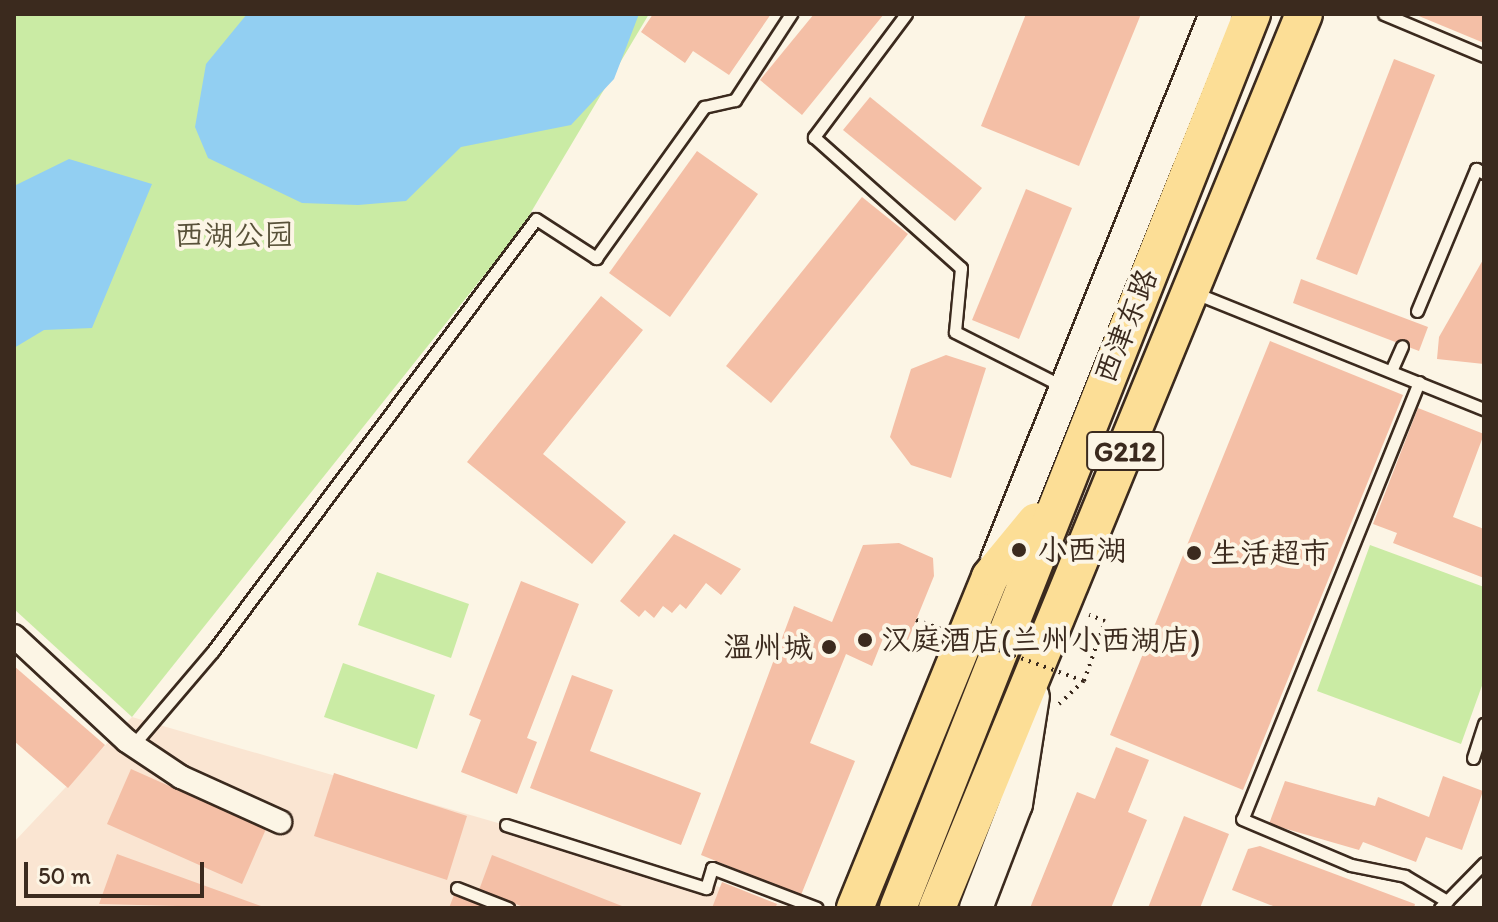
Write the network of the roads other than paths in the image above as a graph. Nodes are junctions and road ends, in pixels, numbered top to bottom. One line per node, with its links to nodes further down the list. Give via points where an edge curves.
1 (791, 14): 21 (lane, via 735,100 704,107 596,258 536,219 213,651)
2 (906, 14): 14 (lane, via 814,137 961,268 955,332)
3 (1216, 14): 14 (street, 西津东路)
4 (1252, 14): 16 (main road, 西津东路 / G212)
5 (1304, 14): 9 (main road, 西津东路 / G212)
6 (1384, 14): 7 (lane)
7 (1484, 56)
8 (1484, 173): 10 (lane, via 1476,169)
9 (1191, 291): 12 (lane); 19 (main road, 西津东路 / G212)
10 (1417, 311)
11 (1402, 346): 12 (lane)
12 (1391, 371): 13 (lane)
13 (1419, 382): 15 (lane); 28 (lane, via 1242,819 1351,865 1405,876)
14 (1066, 388): 17 (street, 西津东路)
15 (1484, 409)
16 (1060, 492): 17 (main road); 32 (main road, 西津东路)
17 (990, 577): 31 (main road)
18 (14, 636): 21 (street)
19 (1038, 665): 27 (main road, 西津东路 / G212); 33 (street, 西津东路, via 1016,804)
20 (1484, 724): 22 (lane)
21 (133, 745): 23 (street, via 181,777)
22 (1473, 758)
23 (280, 822)
24 (506, 825): 30 (lane, via 706,888 712,868)
25 (1484, 863): 28 (lane)
26 (457, 888): 29 (lane)
27 (940, 901)
28 (1444, 905)
29 (508, 908)
30 (817, 908)
31 (855, 908)
32 (898, 908)
33 (976, 908)

